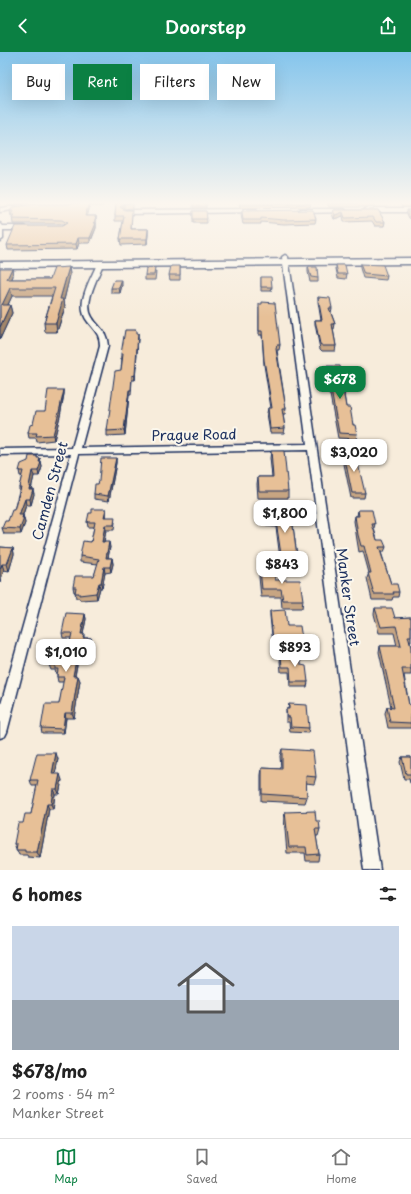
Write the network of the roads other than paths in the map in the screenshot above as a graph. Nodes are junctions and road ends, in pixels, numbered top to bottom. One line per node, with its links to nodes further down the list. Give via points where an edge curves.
1 (411, 256): 2 (main road)
2 (285, 259): 4 (main road); 5 (main road); 7 (street, Manker Street)
3 (0, 260): 5 (main road)
4 (411, 261)
5 (101, 262): 6 (main road); 8 (street, Camden Street, via 85,308 90,319 101,331 104,345)
6 (0, 265)
7 (312, 447): 8 (street, Prague Road); 11 (street, Manker Street)
8 (76, 450): 9 (street, Prague Road); 10 (street, Camden Street)
9 (1, 452)
10 (0, 732)
11 (372, 870)

